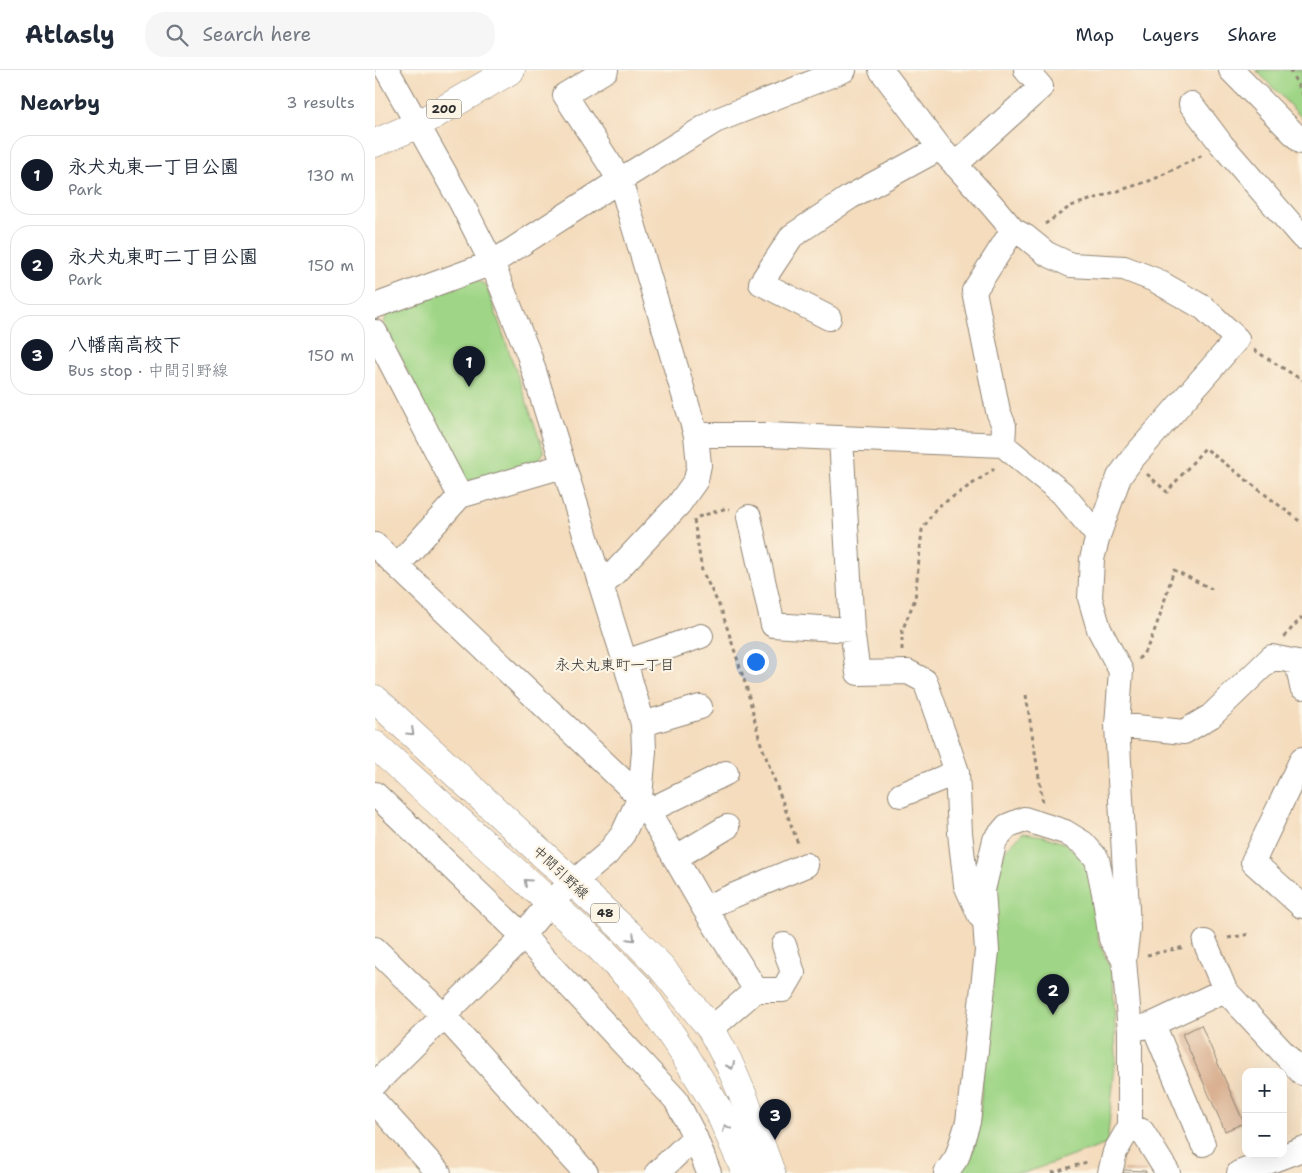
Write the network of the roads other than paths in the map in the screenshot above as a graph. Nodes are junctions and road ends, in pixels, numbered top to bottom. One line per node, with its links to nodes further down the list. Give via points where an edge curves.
1 (387, 70): 9 (street)
2 (511, 70): 9 (main road, 200)
3 (607, 70): 13 (street, via 565,95)
4 (844, 70): 13 (street, via 715,121)
5 (881, 70): 12 (street)
6 (1026, 70): 12 (street, via 1041,87)
7 (1231, 70): 10 (street)
8 (1191, 104): 15 (street)
9 (417, 125): 11 (main road, 200); 16 (street, via 463,204)
10 (1302, 142)
11 (375, 143)
12 (948, 157): 14 (street); 18 (street, via 850,197 793,236 761,283)
13 (620, 180): 16 (street); 20 (street)
14 (1019, 234): 22 (street, via 974,291 1004,426); 26 (street, via 1047,254 1071,265 1124,268 1155,280 1204,308 1237,339 1119,477)
15 (1302, 237)
16 (492, 263): 17 (street); 23 (street, via 529,355)
17 (375, 306)
18 (829, 318)
19 (375, 332): 24 (street)
20 (696, 434): 21 (street); 29 (street, via 699,465 696,480 679,504)
21 (841, 438): 22 (street); 30 (street)
22 (1003, 445): 26 (street, via 1062,493)
23 (563, 466): 24 (street); 29 (street)
24 (460, 496): 28 (street)
25 (749, 517): 30 (street, via 773,626)
26 (1097, 536): 37 (street, via 1090,598 1099,628 1121,671)
27 (375, 545): 28 (street)
28 (397, 566): 44 (street)
29 (602, 586): 32 (street)
30 (852, 630): 40 (street, via 858,673 908,672 925,681)
31 (701, 636): 32 (street)
32 (625, 662): 36 (street)
33 (1302, 687): 37 (street, via 1297,662 1272,657 1211,716 1184,732)
34 (375, 699): 48 (main road, 中間引野線 / 48, one-way to 48)
35 (700, 706): 36 (street)
36 (643, 724): 44 (street)
37 (1117, 725): 57 (street, via 1128,928)
38 (375, 745): 49 (main road, 48, one-way to 38)
39 (1302, 759): 50 (street, via 1253,862)
40 (957, 772): 43 (street); 52 (street, via 966,885)
41 (726, 773): 44 (street)
42 (375, 794): 53 (street)
43 (901, 795)
44 (644, 804): 46 (street); 48 (street, via 607,854)
45 (727, 827): 46 (street)
46 (675, 858): 51 (street)
47 (806, 865): 51 (street)
48 (572, 883): 49 (street); 62 (main road, 中間引野線 / 48, one-way to 62, via 661,967)
49 (550, 902): 53 (street); 77 (main road, 48, one-way to 49, via 718,1109 640,989)
50 (1302, 906)
51 (704, 908): 58 (street)
52 (986, 931): 57 (street, via 983,890 995,840 1007,826 1024,820 1065,832 1083,842 1097,859 1111,939); 79 (street, via 987,951 967,1122 957,1157)
53 (522, 935): 60 (street); 68 (street, via 676,1100)
54 (1205, 942): 59 (street)
55 (784, 945): 58 (street, via 793,973 783,990)
56 (375, 949): 60 (street)
57 (1124, 960): 63 (street)
58 (756, 990): 62 (street)
59 (1225, 990): 61 (street); 64 (street)
60 (443, 1016): 65 (street); 74 (street)
61 (1153, 1024): 63 (street); 69 (street)
62 (711, 1029): 78 (main road, 中間引野線 / 48, one-way to 78, via 745,1098)
63 (1130, 1031): 67 (street)
64 (1302, 1073)
65 (375, 1084)
66 (375, 1102): 73 (street)
67 (1130, 1126): 71 (street); 80 (street, via 1142,1131)
68 (695, 1137): 75 (street); 76 (street)
69 (1203, 1144)
70 (1302, 1149): 72 (street)
71 (1113, 1163)
72 (1264, 1169): 81 (street)
73 (439, 1173)
74 (586, 1173)
75 (657, 1173)
76 (709, 1173)
77 (746, 1173)
78 (771, 1173)
79 (947, 1173)
80 (1167, 1173)
81 (1239, 1173)

